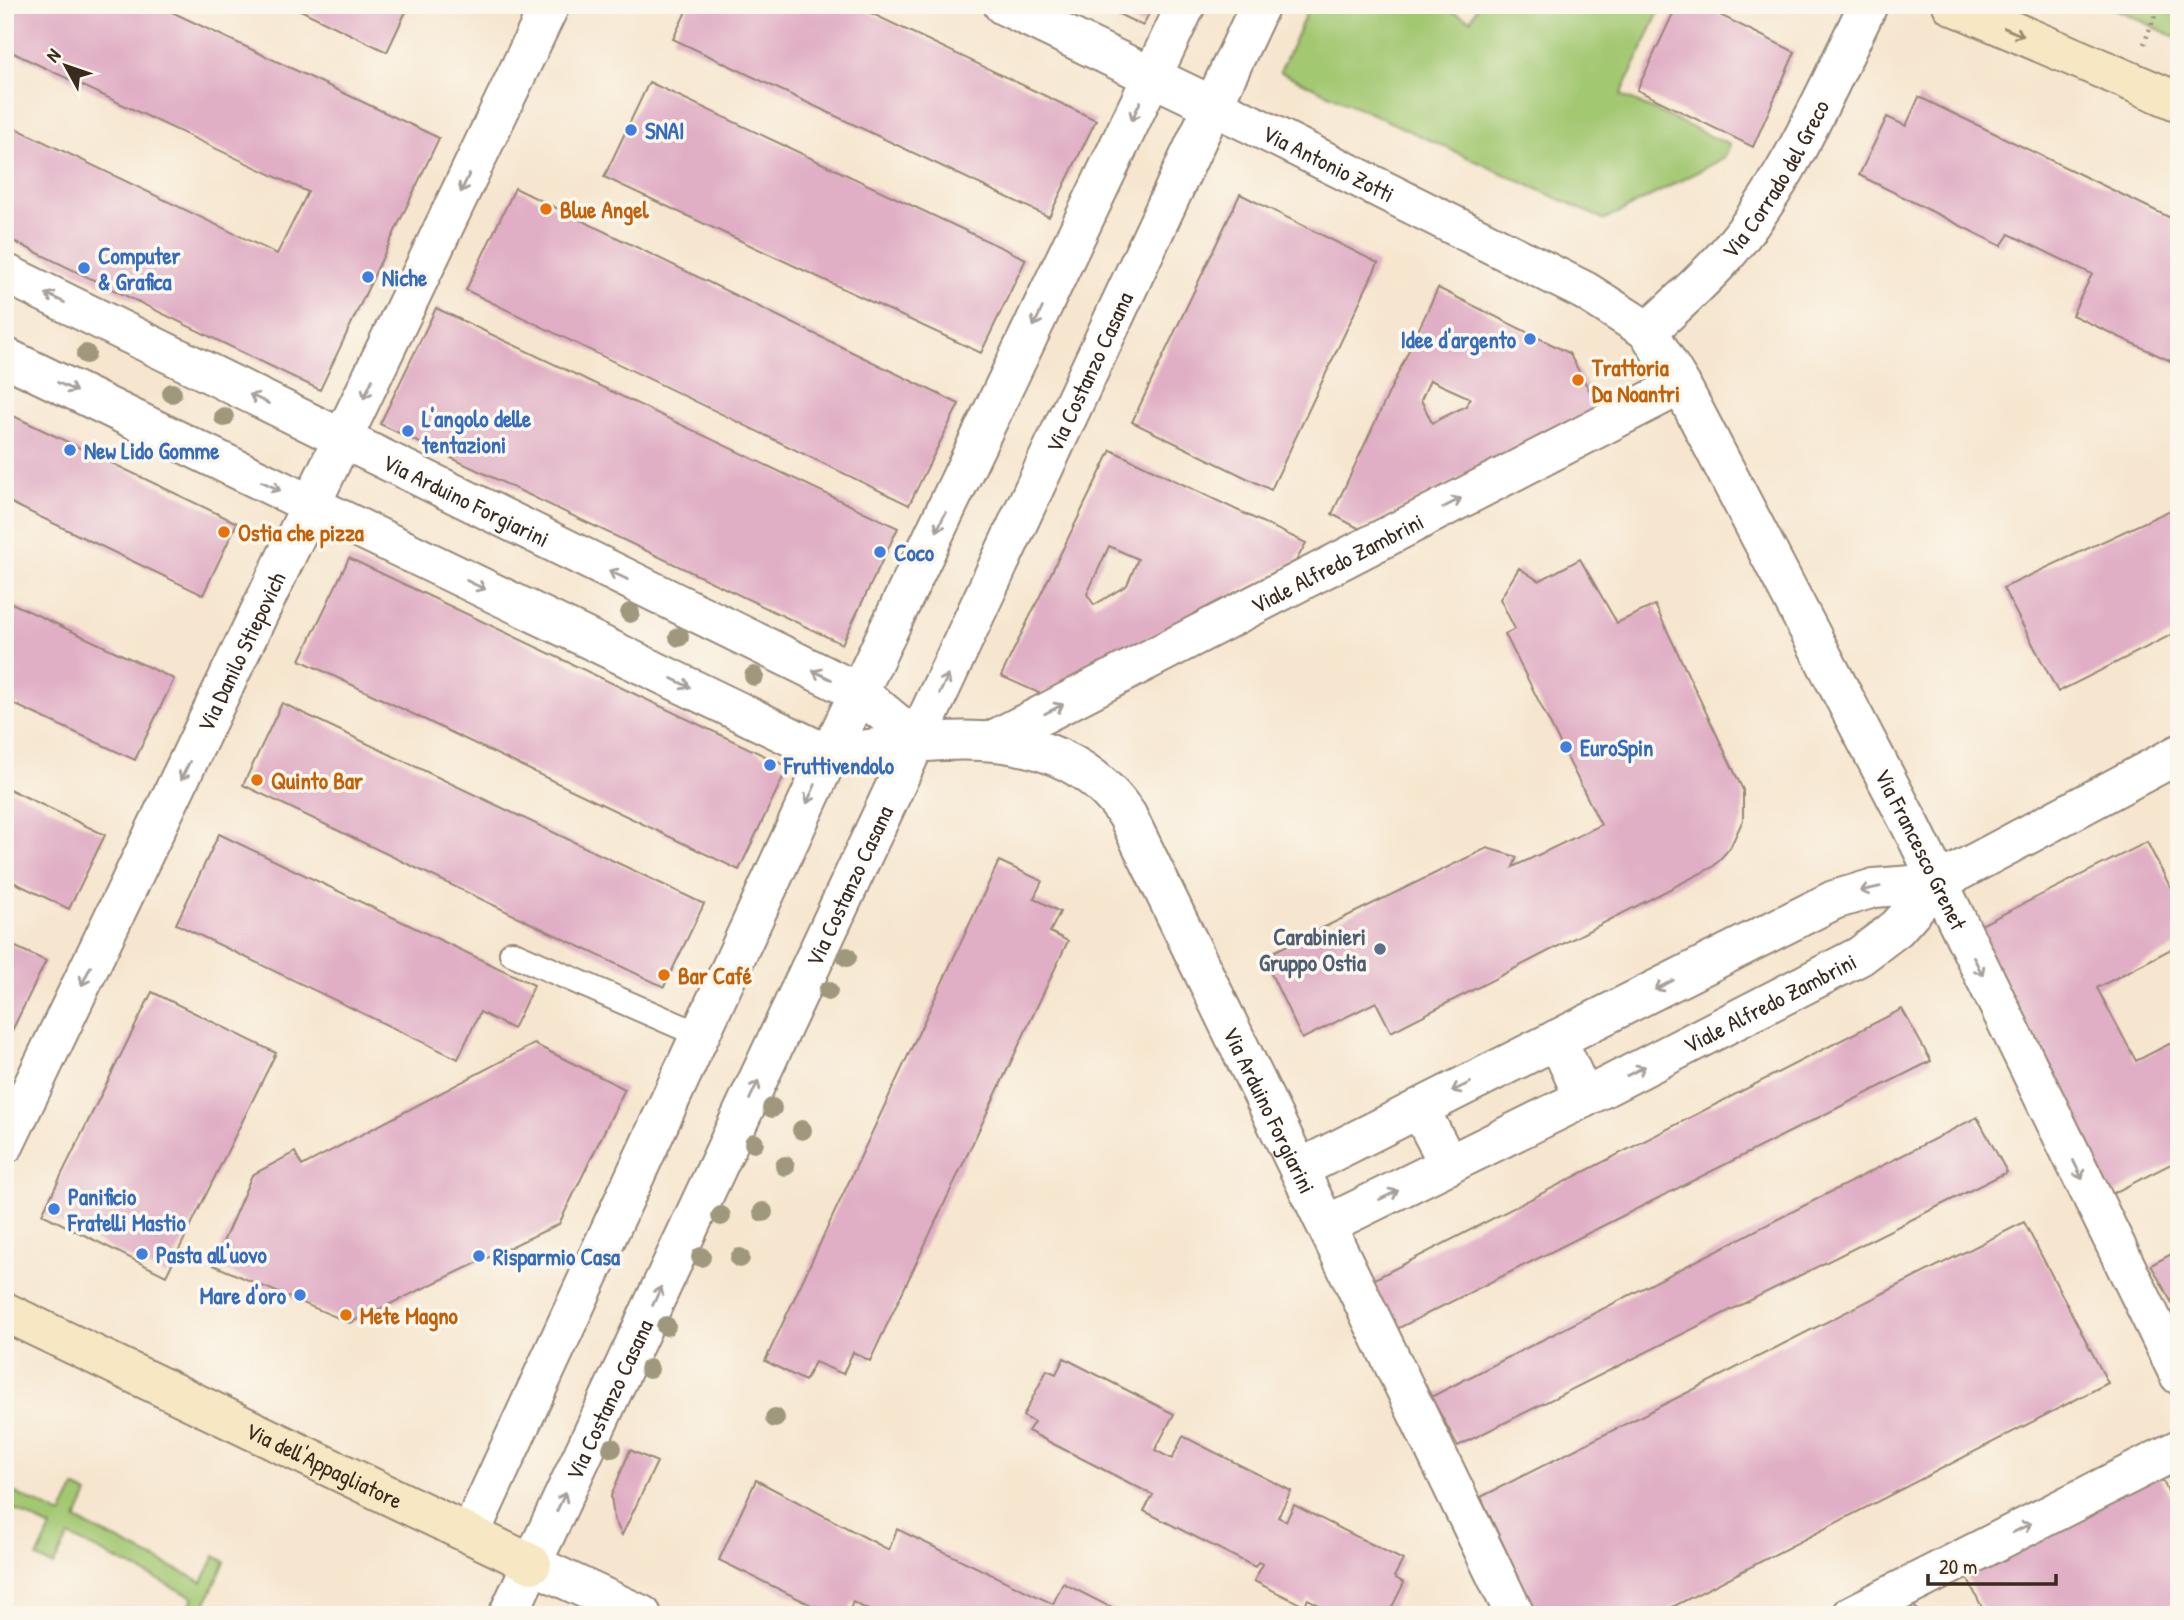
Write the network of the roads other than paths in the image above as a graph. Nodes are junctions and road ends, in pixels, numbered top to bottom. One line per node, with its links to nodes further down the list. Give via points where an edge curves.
1 (550, 5): 14 (street, Via Danilo Stiepovich, one-way to 14)
2 (1003, 5): 7 (street, Via Antonio Zotti)
3 (1186, 5): 7 (street)
4 (1260, 5): 9 (street, Via Costanzo Casana)
5 (1868, 5): 11 (street, Via Corrado del Greco, via 1809,127 1760,208 1726,255)
6 (1951, 5): 8 (street, one-way to 8)
7 (1153, 77): 9 (street, Via Antonio Zotti); 16 (street, one-way to 16)
8 (2179, 102)
9 (1212, 106): 11 (street, Via Antonio Zotti, via 1548,271); 18 (street, Via Costanzo Casana, one-way to 9)
10 (5, 273): 14 (street, Via Arduino Forgiarini, one-way to 10)
11 (1648, 331): 13 (street, Via Francesco Grenet)
12 (5, 357): 15 (street, one-way to 15)
13 (1681, 385): 17 (street, Viale Alfredo Zambrini, one-way to 13); 21 (street, Via Francesco Grenet)
14 (344, 441): 15 (street, Via Danilo Stiepovich); 16 (street, Via Arduino Forgiarini, one-way to 14)
15 (312, 506): 20 (street, one-way to 20); 27 (street, Via Danilo Stiepovich, one-way to 27)
16 (860, 693): 18 (street, Via Arduino Forgiarini); 20 (street)
17 (993, 740): 18 (street, Via Arduino Forgiarini); 29 (street, Via Arduino Forgiarini, via 1074,765 1106,788 1118,803)
18 (918, 741): 20 (street, Via Arduino Forgiarini); 35 (street, Via Costanzo Casana, one-way to 18)
19 (2179, 754): 21 (street, Viale Alfredo Zambrini)
20 (830, 755): 23 (street, one-way to 23)
21 (1937, 883): 24 (street, Viale Alfredo Zambrini, one-way to 24, via 1874,888 1834,900); 25 (street, Viale Alfredo Zambrini, one-way to 21, via 1860,956 1897,928); 32 (street, Via Francesco Grenet, one-way to 32)
22 (512, 953): 23 (lane)
23 (700, 1035): 34 (street)
24 (1557, 1039): 25 (street); 26 (street, Viale Alfredo Zambrini, one-way to 26)
25 (1584, 1098): 28 (street, Viale Alfredo Zambrini)
26 (1419, 1108): 28 (street); 29 (street, Viale Alfredo Zambrini)
27 (5, 1144)
28 (1448, 1165): 30 (street, Viale Alfredo Zambrini, one-way to 28)
29 (1299, 1169): 30 (street, Via Arduino Forgiarini)
30 (1328, 1224): 38 (street, Via Arduino Forgiarini)
31 (5, 1312): 34 (street, Via dell'Appagliatore)
32 (2179, 1375)
33 (2179, 1449): 39 (street, one-way to 33)
34 (470, 1534): 35 (street, Via dell'Appagliatore)
35 (532, 1564): 36 (street, Via Costanzo Casana); 37 (street, Via dell'Appagliatore)
36 (508, 1615)
37 (642, 1615)
38 (1515, 1615)
39 (1852, 1615)

